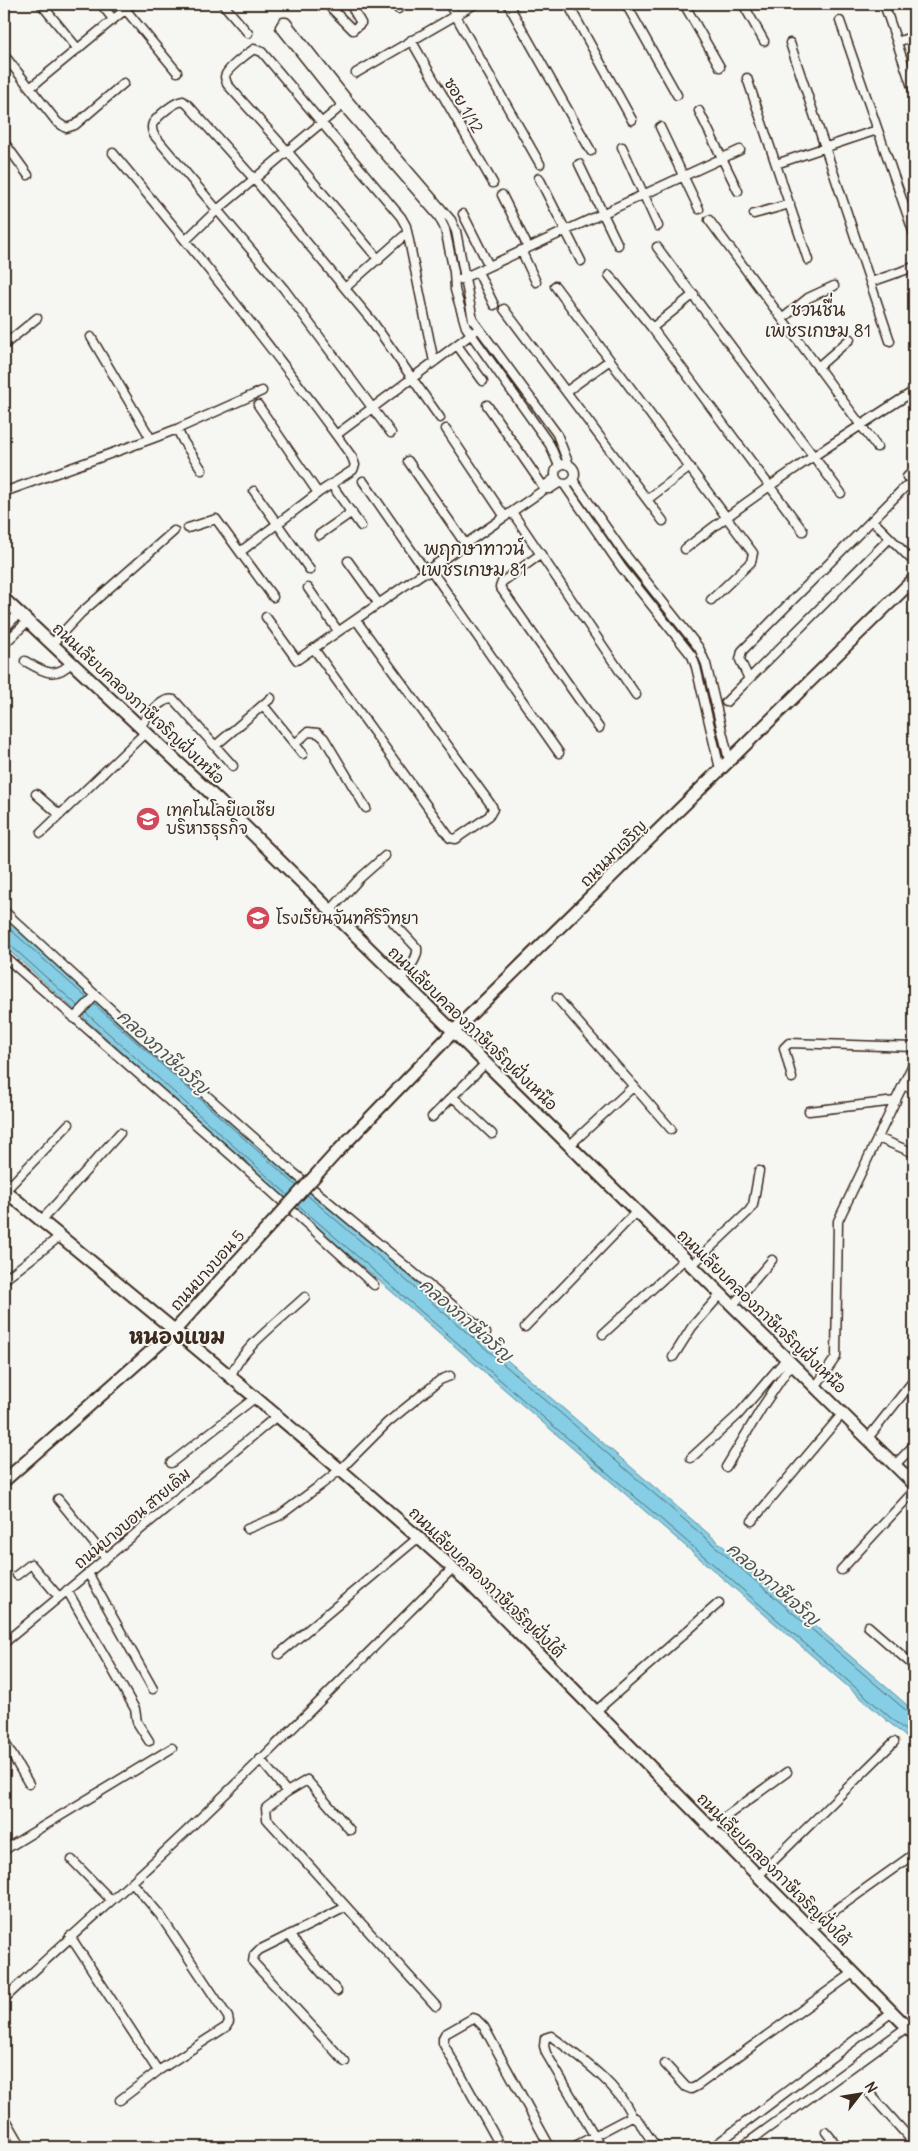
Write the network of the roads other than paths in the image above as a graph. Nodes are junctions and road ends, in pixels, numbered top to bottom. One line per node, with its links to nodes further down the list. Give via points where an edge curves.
1 (41, 4): 25 (street)
2 (101, 4): 17 (street)
3 (132, 4): 15 (street)
4 (223, 4): 19 (street)
5 (327, 4): 6 (street, via 353,30 361,23)
6 (350, 4)
7 (449, 4): 16 (street)
8 (475, 4): 16 (street)
9 (508, 4): 46 (street)
10 (568, 4): 37 (street)
11 (626, 4): 34 (street)
12 (684, 4): 27 (street)
13 (743, 4): 22 (street)
14 (884, 4): 23 (street)
15 (125, 10): 17 (street); 28 (street)
16 (455, 15): 21 (street); 49 (street)
17 (113, 19): 25 (street)
18 (840, 21): 40 (street)
19 (248, 32)
20 (914, 36): 23 (street)
21 (411, 40): 29 (street); 56 (street, ซอย 1/12)
22 (764, 42)
23 (897, 42): 33 (street)
24 (790, 43): 43 (street)
25 (78, 49): 32 (street)
26 (4, 55): 32 (street)
27 (720, 67)
28 (177, 72)
29 (356, 73)
30 (747, 78): 51 (street)
31 (124, 83): 32 (street, via 75,125 66,128 57,122)
32 (30, 88)
33 (914, 93)
34 (677, 95)
35 (345, 102): 35 (street, via 280,27 281,24 286,22); 38 (street); 82 (street, via 451,220); 83 (street, via 439,217 445,229)
36 (699, 111): 48 (street)
37 (632, 120)
38 (321, 122): 45 (street); 45 (street, via 262,52 249,52 226,72 227,84); 69 (street, via 402,217)
39 (660, 128): 53 (street)
40 (877, 130): 43 (street); 70 (street)
41 (4, 142): 52 (street)
42 (622, 147): 58 (street)
43 (824, 147): 51 (street); 85 (street)
44 (740, 150): 48 (street)
45 (288, 152): 55 (street); 75 (street)
46 (591, 152)
47 (113, 153): 71 (street)
48 (722, 158): 53 (street); 57 (street)
49 (540, 164)
50 (579, 164): 63 (street)
51 (776, 164): 60 (street)
52 (28, 175)
53 (683, 176): 58 (street); 61 (street)
54 (539, 178): 68 (street)
55 (255, 180): 62 (street); 62 (street, via 188,105 183,101 177,102 153,123 151,129); 88 (street)
56 (493, 182)
57 (738, 191)
58 (644, 194): 63 (street); 67 (street)
59 (502, 195): 74 (street)
60 (790, 204): 65 (street); 76 (street)
61 (699, 210)
62 (216, 211): 71 (street); 112 (street, via 284,289)
63 (603, 213): 68 (street); 72 (street)
64 (463, 214): 78 (street)
65 (754, 214)
66 (709, 220): 93 (street)
67 (658, 226)
68 (566, 230): 74 (street); 77 (street)
69 (406, 234): 75 (street); 103 (street)
70 (914, 234)
71 (186, 240): 118 (street)
72 (618, 245)
73 (657, 247): 89 (street)
74 (525, 249): 78 (street); 84 (street)
75 (379, 260): 88 (street)
76 (808, 260)
77 (581, 261)
78 (489, 266): 80 (street)
79 (914, 267): 85 (street)
80 (478, 272): 82 (street); 90 (street)
81 (609, 275): 95 (street)
82 (464, 278): 83 (street); 94 (street, via 470,308)
83 (454, 281): 96 (street)
84 (536, 282)
85 (871, 282): 99 (street)
86 (555, 286): 102 (street)
87 (834, 286): 93 (street, via 808,298)
88 (345, 288): 105 (street, via 372,320)
89 (694, 294): 95 (street); 121 (street)
90 (494, 305)
91 (504, 309): 108 (street)
92 (37, 318): 101 (street)
93 (783, 318): 104 (street)
94 (479, 328): 96 (street); 123 (street, via 557,434)
95 (652, 328): 133 (street)
96 (471, 334): 100 (street); 124 (street, via 550,445)
97 (91, 337): 119 (street)
98 (850, 340): 104 (street)
99 (890, 341)
100 (457, 345): 103 (street); 106 (street)
101 (4, 346)
102 (610, 360): 108 (street); 125 (street)
103 (434, 362): 105 (street)
104 (818, 366): 114 (street)
105 (412, 378): 112 (street); 113 (street)
106 (483, 381)
107 (262, 391): 115 (street)
108 (567, 391): 140 (street)
109 (914, 391): 114 (street)
110 (258, 405): 138 (street)
111 (487, 405): 135 (street)
112 (372, 408): 117 (street); 118 (street)
113 (440, 418)
114 (862, 425): 120 (street); 121 (street)
115 (177, 429): 119 (street); 126 (street)
116 (446, 429): 144 (street)
117 (391, 433)
118 (336, 434): 132 (street, via 355,465 353,470)
119 (151, 439): 137 (street)
120 (877, 446)
121 (814, 456): 133 (street); 139 (street)
122 (408, 461): 156 (street)
123 (569, 465): 124 (street); 129 (street, via 575,473)
124 (559, 466): 131 (street, via 555,471)
125 (690, 467): 140 (street); 143 (street)
126 (202, 470)
127 (914, 470): 128 (street)
128 (907, 477)
129 (573, 480): 131 (street); 147 (street)
130 (363, 481): 163 (street)
131 (560, 482): 135 (street); 151 (street)
132 (331, 484): 138 (street); 141 (street)
133 (769, 486): 143 (street); 153 (street)
134 (906, 486): 145 (street)
135 (545, 489): 142 (street)
136 (254, 491): 148 (street)
137 (4, 492)
138 (318, 493): 148 (street)
139 (841, 493)
140 (648, 499): 146 (street)
141 (352, 512): 149 (street); 154 (street)
142 (512, 512): 144 (street); 159 (street)
143 (726, 516): 157 (street); 168 (street, via 754,556)
144 (505, 518): 156 (street)
145 (872, 520): 155 (street); 184 (street, via 742,651 740,660)
146 (663, 521)
147 (602, 522): 151 (street); 169 (street)
148 (277, 525): 158 (street); 162 (street)
149 (361, 526)
150 (188, 528): 158 (street, via 216,519)
151 (594, 528): 171 (street)
152 (174, 531): 178 (street)
153 (803, 531)
154 (319, 535)
155 (890, 538): 161 (street); 184 (street)
156 (466, 545): 163 (street)
157 (685, 549)
158 (240, 552): 166 (street)
159 (541, 554): 185 (street); 189 (street, via 502,582 500,587)
160 (348, 560): 170 (street)
161 (914, 562)
162 (310, 570)
163 (428, 571): 170 (street); 193 (street)
164 (914, 579): 195 (main road, ถนนมาเจริญ)
165 (308, 588): 176 (street)
166 (273, 596)
167 (4, 599): 172 (main road, ถนนเลียบคลองภาษีเจริญฝั่งเหนือ)
168 (711, 600)
169 (662, 601): 171 (street); 182 (street, via 699,648)
170 (379, 604): 174 (street)
171 (654, 608): 183 (street, via 692,656)
172 (24, 617): 175 (street); 177 (street); 178 (main road, ถนนเลียบคลองภาษีเจริญฝั่งเหนือ)
173 (266, 617): 179 (street, via 297,660)
174 (356, 620): 176 (street); 179 (street, via 492,806 489,816 456,839 450,838)
175 (4, 629)
176 (338, 631): 179 (street)
177 (4, 644)
178 (52, 644): 181 (main road, ถนนเลียบคลองภาษีเจริญฝั่งเหนือ)
179 (314, 649)
180 (25, 661): 181 (street, via 42,671 58,673)
181 (72, 662): 190 (main road, ถนนเลียบคลองภาษีเจริญฝั่งเหนือ)
182 (706, 664): 183 (street); 195 (street)
183 (696, 667): 197 (street)
184 (749, 679): 187 (street)
185 (636, 695)
186 (271, 698): 188 (street)
187 (726, 702)
188 (263, 705): 191 (street); 192 (street)
189 (600, 728)
190 (143, 729): 192 (street, via 164,701 170,699); 200 (street); 204 (main road, ถนนเลียบคลองภาษีเจริญฝั่งเหนือ)
191 (294, 744): 194 (street); 199 (street, via 308,732 314,731 324,738)
192 (215, 746): 196 (street)
193 (558, 753)
194 (303, 754)
195 (729, 760): 197 (main road, ถนนมาเจริญ)
196 (233, 766)
197 (720, 769): 211 (main road, ถนนมาเจริญ)
198 (36, 794): 200 (street)
199 (366, 808)
200 (60, 815): 201 (street)
201 (41, 833)
202 (385, 856): 204 (street)
203 (4, 911): 208 (street)
204 (330, 911): 207 (main road, ถนนเลียบคลองภาษีเจริญฝั่งเหนือ)
205 (393, 922): 207 (street, via 418,953)
206 (4, 956): 210 (street)
207 (400, 980): 211 (main road, ถนนเลียบคลองภาษีเจริญฝั่งเหนือ)
208 (95, 996): 210 (street); 245 (street, via 294,1173)
209 (557, 998): 217 (street)
210 (76, 1016): 239 (street)
211 (453, 1032): 214 (main road, ถนนเลียบคลองภาษีเจริญฝั่งเหนือ); 229 (main road, ถนนมาเจริญ)
212 (914, 1047): 215 (street, via 789,1043 784,1048)
213 (914, 1062): 216 (street)
214 (485, 1064): 219 (street); 228 (main road, ถนนเลียบคลองภาษีเจริญฝั่งเหนือ)
215 (792, 1078)
216 (903, 1085): 218 (street); 220 (street)
217 (634, 1086): 224 (street); 228 (street)
218 (914, 1090)
219 (453, 1097): 222 (street); 226 (street)
220 (896, 1101): 221 (street); 227 (street)
221 (809, 1111)
222 (432, 1117)
223 (69, 1124): 232 (street)
224 (672, 1128)
225 (120, 1133): 234 (street)
226 (492, 1134)
227 (878, 1138): 230 (street); 252 (street, via 838,1221 836,1358)
228 (570, 1145): 233 (main road, ถนนเลียบคลองภาษีเจริญฝั่งเหนือ)
229 (336, 1153): 244 (main road, ถนนบางบอน 5, bridge)
230 (914, 1153)
231 (758, 1171): 237 (street, via 756,1193 749,1211)
232 (4, 1191): 234 (main road, ถนนเลียบคลองภาษีเจริญฝั่งใต้)
233 (637, 1211): 237 (main road, ถนนเลียบคลองภาษีเจริญฝั่งเหนือ); 243 (street)
234 (40, 1222): 235 (main road, ถนนเลียบคลองภาษีเจริญฝั่งใต้)
235 (58, 1237): 238 (street); 244 (main road, ถนนเลียบคลองภาษีเจริญฝั่งใต้)
236 (772, 1260): 242 (street)
237 (689, 1262): 240 (main road, ถนนเลียบคลองภาษีเจริญฝั่งเหนือ); 246 (street)
238 (4, 1280)
239 (374, 1286)
240 (721, 1294): 242 (main road, ถนนเลียบคลองภาษีเจริญฝั่งเหนือ); 247 (street, via 692,1327)
241 (305, 1297): 249 (street, via 246,1351 236,1362)
242 (733, 1305): 248 (main road, ถนนเลียบคลองภาษีเจริญฝั่งเหนือ)
243 (524, 1327)
244 (174, 1330): 249 (main road, ถนนเลียบคลองภาษีเจริญฝั่งใต้); 263 (main road, ถนนบางบอน 5)
245 (486, 1333)
246 (603, 1334)
247 (673, 1357)
248 (790, 1360): 252 (main road, ถนนเลียบคลองภาษีเจริญฝั่งเหนือ); 258 (street, via 738,1415); 261 (street)
249 (231, 1376): 253 (main road, ถนนเลียบคลองภาษีเจริญฝั่งใต้)
250 (450, 1376): 262 (street, via 440,1380 388,1422)
251 (914, 1380): 256 (street)
252 (816, 1386): 254 (main road, ถนนเลียบคลองภาษีเจริญฝั่งเหนือ)
253 (256, 1397): 255 (main road, ถนนเลียบคลองภาษีเจริญฝั่งใต้); 259 (street)
254 (843, 1413): 256 (main road, ถนนเลียบคลองภาษีเจริญฝั่งเหนือ); 267 (street)
255 (278, 1415): 262 (main road, ถนนเลียบคลองภาษีเจริญฝั่งใต้); 270 (street, ถนนบางบอน สายเดิม)
256 (868, 1438): 260 (main road, ถนนเลียบคลองภาษีเจริญฝั่งเหนือ)
257 (914, 1445): 260 (street)
258 (691, 1458)
259 (171, 1464)
260 (895, 1465): 264 (main road, ถนนเลียบคลองภาษีเจริญฝั่งเหนือ)
261 (726, 1467)
262 (341, 1469): 268 (street, via 278,1516); 269 (main road, ถนนเลียบคลองภาษีเจริญฝั่งใต้)
263 (4, 1481)
264 (914, 1484)
265 (914, 1491): 272 (street)
266 (58, 1499): 270 (street)
267 (752, 1521)
268 (247, 1529)
269 (419, 1537): 271 (main road, ถนนเลียบคลองภาษีเจริญฝั่งใต้); 280 (street)
270 (106, 1558): 273 (street, ถนนบางบอน สายเดิม)
271 (453, 1568): 283 (main road, ถนนเลียบคลองภาษีเจริญฝั่งใต้); 288 (street)
272 (841, 1570)
273 (88, 1573): 275 (street, ถนนบางบอน สายเดิม); 282 (street)
274 (17, 1575): 276 (street, via 31,1564)
275 (67, 1590): 276 (street, ถนนบางบอน สายเดิม); 285 (street, via 135,1709 137,1722)
276 (59, 1597): 279 (street, ถนนบางบอน สายเดิม)
277 (719, 1602): 283 (street)
278 (868, 1626): 281 (street)
279 (4, 1643)
280 (279, 1654)
281 (914, 1666)
282 (153, 1688)
283 (596, 1711): 292 (main road, ถนนเลียบคลองภาษีเจริญฝั่งใต้)
284 (4, 1741): 290 (street)
285 (148, 1741)
286 (894, 1742): 297 (street)
287 (172, 1748): 294 (street)
288 (260, 1760): 291 (street); 298 (street)
289 (787, 1772): 292 (street)
290 (29, 1784)
291 (287, 1792): 293 (street, via 307,1780); 300 (street, via 266,1808 267,1819)
292 (710, 1828): 297 (main road, ถนนเลียบคลองภาษีเจริญฝั่งใต้)
293 (350, 1830)
294 (4, 1850)
295 (914, 1854): 301 (street)
296 (72, 1860): 299 (street)
297 (758, 1876): 301 (main road, ถนนเลียบคลองภาษีเจริญฝั่งใต้)
298 (132, 1882): 299 (street); 312 (street, via 160,1915 229,2022)
299 (111, 1900): 303 (street)
300 (346, 1907): 302 (street); 307 (street)
301 (810, 1929): 304 (main road, ถนนเลียบคลองภาษีเจริญฝั่งใต้)
302 (289, 1935): 305 (street); 310 (street, via 259,1950 253,1962)
303 (70, 1936): 306 (street); 312 (street)
304 (853, 1973): 308 (main road, ถนนเลียบคลองภาษีเจริญฝั่งใต้); 311 (street, via 697,2086 686,2086)
305 (337, 1991)
306 (4, 1999)
307 (436, 2006)
308 (892, 2012): 309 (main road, ถนนเลียบคลองภาษีเจริญฝั่งใต้); 326 (street)
309 (912, 2032): 327 (street)
310 (346, 2062)
311 (665, 2064)
312 (158, 2071): 314 (street)
313 (870, 2094): 319 (street)
314 (120, 2100)
315 (4, 2116): 320 (street)
316 (632, 2116): 318 (street); 318 (street, via 608,2083 558,2040 548,2036 544,2040 546,2053); 325 (street)
317 (826, 2132): 328 (street)
318 (595, 2135): 323 (street); 324 (street)
319 (914, 2144): 329 (street)
320 (22, 2147)
321 (501, 2147): 322 (street, via 443,2043 446,2034 472,2018 484,2027)
322 (550, 2147)
323 (573, 2147)
324 (601, 2147)
325 (656, 2147)
326 (713, 2147)
327 (742, 2147)
328 (838, 2147)
329 (911, 2147)

